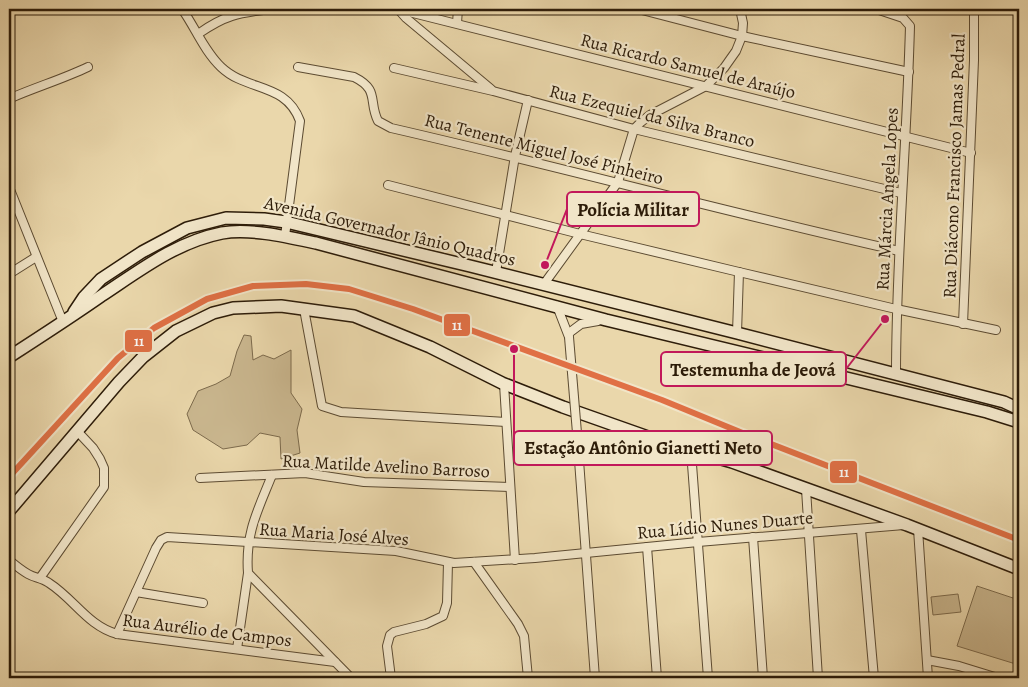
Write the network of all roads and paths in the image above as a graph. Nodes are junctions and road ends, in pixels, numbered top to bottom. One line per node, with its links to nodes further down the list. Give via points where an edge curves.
1 (182, 9): 12 (street)
2 (270, 9): 12 (street, via 237,13)
3 (398, 9): 9 (street, Rua Ricardo Samuel de Araújo); 11 (street)
4 (458, 9): 10 (street)
5 (638, 9): 13 (street)
6 (740, 9): 13 (street)
7 (876, 9): 17 (street, Rua Márcia Angela Lopes, via 903,18 910,26)
8 (974, 9): 24 (street, Rua Diácono Francisco Jamas Pedral)
9 (432, 17): 10 (street, Rua Ricardo Samuel de Araújo); 11 (street)
10 (457, 23): 18 (street, Rua Ricardo Samuel de Araújo)
11 (423, 33): 19 (street)
12 (198, 34): 31 (street, via 222,68 240,80 281,95 297,111 300,121)
13 (742, 36): 17 (street); 18 (street, via 724,68)
14 (88, 67): 21 (street, via 40,85 11,98)
15 (298, 67): 25 (street, Rua Tenente Miguel José Pinheiro, via 362,81 373,98 376,116 384,125)
16 (394, 68): 19 (street, Rua Ezequiel da Silva Branco)
17 (909, 72): 23 (street, Rua Márcia Angela Lopes)
18 (706, 86): 22 (street, via 650,115); 23 (street, Rua Ricardo Samuel de Araújo)
19 (493, 91): 20 (street, Rua Ezequiel da Silva Branco)
20 (528, 100): 22 (street, Rua Ezequiel da Silva Branco); 25 (street)
21 (9, 102)
22 (634, 129): 26 (street); 29 (street, Rua Ezequiel da Silva Branco)
23 (906, 136): 24 (street, Rua Ricardo Samuel de Araújo); 29 (street, Rua Márcia Angela Lopes)
24 (971, 153): 50 (street, Rua Diácono Francisco Jamas Pedral)
25 (515, 156): 26 (street, Rua Tenente Miguel José Pinheiro); 30 (street)
26 (618, 182): 32 (street); 34 (street, Rua Tenente Miguel José Pinheiro, via 766,221)
27 (388, 185): 30 (street)
28 (9, 188): 35 (street)
29 (902, 193): 34 (street, Rua Márcia Angela Lopes)
30 (504, 214): 32 (street); 36 (street)
31 (286, 222): 33 (street); 36 (main road, Avenida Governador Jânio Quadros); 39 (main road, Avenida Governador Jânio Quadros, via 226,218 209,221 162,240)
32 (580, 234): 37 (street); 40 (street)
33 (284, 236): 41 (main road, Avenida Governador Jânio Quadros, via 224,233 205,237 154,261); 43 (main road, Avenida Governador Jânio Quadros)
34 (899, 251): 46 (street, Rua Márcia Angela Lopes)
35 (36, 257): 38 (street); 48 (street)
36 (496, 272): 40 (main road, Avenida Governador Jânio Quadros)
37 (739, 272): 46 (street); 53 (street)
38 (9, 274)
39 (106, 276): 41 (main road); 48 (main road, Avenida Governador Jânio Quadros, via 93,286)
40 (544, 284): 42 (main road, Avenida Governador Jânio Quadros); 43 (main road)
41 (112, 290): 48 (main road, Avenida Governador Jânio Quadros)
42 (598, 298): 44 (main road, via 562,294); 47 (main road, Avenida Governador Jânio Quadros)
43 (532, 299): 44 (main road, Avenida Governador Jânio Quadros)
44 (556, 306): 49 (main road, Avenida Governador Jânio Quadros); 54 (street)
45 (304, 309): 60 (main road, via 354,316 377,324); 63 (street, via 322,406 340,412); 64 (main road, via 281,306 233,308 213,313 176,331 143,357)
46 (896, 309): 50 (street); 59 (street, Rua Márcia Angela Lopes)
47 (667, 316): 51 (main road, via 660,324); 53 (main road, Avenida Governador Jânio Quadros)
48 (66, 320): 58 (main road, Avenida Governador Jânio Quadros)
49 (606, 320): 51 (main road, Avenida Governador Jânio Quadros); 54 (street, via 581,324)
50 (962, 324): 52 (street)
51 (635, 327): 56 (main road, Avenida Governador Jânio Quadros)
52 (996, 330)
53 (733, 332): 55 (main road, Avenida Governador Jânio Quadros); 56 (main road)
54 (569, 335): 79 (street, bridge)
55 (750, 336): 57 (main road, via 746,344); 59 (main road, Avenida Governador Jânio Quadros)
56 (723, 348): 57 (main road, Avenida Governador Jânio Quadros)
57 (749, 354): 62 (main road, Avenida Governador Jânio Quadros)
58 (9, 357)
59 (896, 374): 61 (main road, Avenida Governador Jânio Quadros)
60 (504, 384): 63 (street); 65 (main road)
61 (1018, 408): 62 (main road)
62 (1016, 421)
63 (506, 422): 68 (street)
64 (78, 432): 70 (main road); 86 (street, via 100,459 104,487)
65 (691, 451): 69 (main road); 76 (street)
66 (272, 475): 67 (street, Rua Matilde Avelino Barroso); 68 (street, Rua Matilde Avelino Barroso, via 305,473 364,482); 77 (street)
67 (200, 478)
68 (510, 487): 81 (street)
69 (806, 489): 71 (main road); 74 (street)
70 (9, 511)
71 (878, 515): 72 (main road); 73 (street)
72 (912, 527): 73 (street, Rua Lídio Nunes Duarte); 84 (main road); 91 (street)
73 (864, 530): 74 (street, Rua Lídio Nunes Duarte); 101 (street)
74 (808, 533): 75 (street, Rua Lídio Nunes Duarte); 100 (street)
75 (753, 537): 76 (street, Rua Lídio Nunes Duarte); 99 (street)
76 (698, 542): 78 (street, Rua Lídio Nunes Duarte); 98 (street)
77 (248, 543): 82 (street, Rua Maria José Alves, via 396,551); 85 (street); 87 (street, Rua Maria José Alves, via 173,537 161,540)
78 (647, 547): 79 (street, Rua Lídio Nunes Duarte); 97 (street)
79 (586, 553): 81 (street, Rua Lídio Nunes Duarte); 96 (street)
80 (9, 560): 86 (street, Rua Aurélio de Campos, via 28,574)
81 (515, 560): 83 (street, Rua Maria José Alves)
82 (448, 562): 83 (street, Rua Maria José Alves); 94 (street, via 447,603 443,616 390,634 387,646)
83 (474, 562): 95 (street, via 524,636)
84 (1019, 569)
85 (248, 572): 90 (street); 92 (street)
86 (40, 578): 89 (street, Rua Aurélio de Campos, via 64,594 96,625)
87 (136, 592): 88 (street); 89 (street)
88 (204, 603)
89 (117, 634): 90 (street, Rua Aurélio de Campos)
90 (237, 649): 92 (street, Rua Aurélio de Campos)
91 (927, 660): 102 (street); 103 (street)
92 (335, 662): 93 (street)
93 (352, 678)
94 (391, 678)
95 (528, 678)
96 (595, 678)
97 (657, 678)
98 (708, 678)
99 (762, 678)
100 (818, 678)
101 (874, 678)
102 (928, 678)
103 (998, 678)

